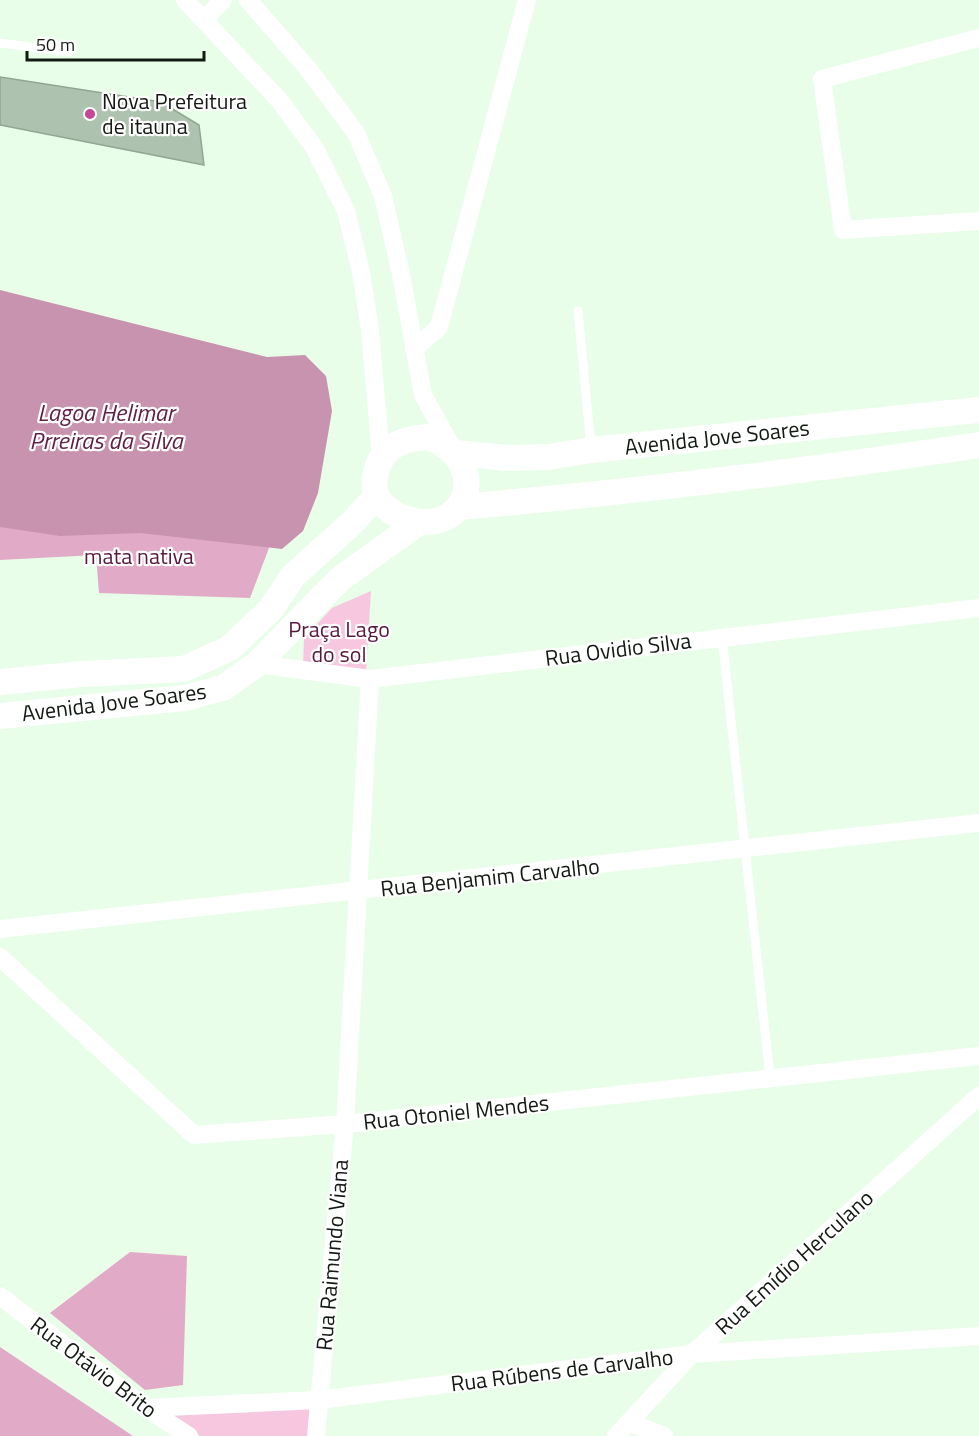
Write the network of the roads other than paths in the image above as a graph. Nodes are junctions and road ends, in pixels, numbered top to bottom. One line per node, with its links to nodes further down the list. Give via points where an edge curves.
1 (186, 0): 5 (street)
2 (223, 0): 5 (street)
3 (248, 0): 11 (street, via 309,70 356,133 383,196)
4 (527, 0): 11 (street, via 439,327)
5 (204, 20): 16 (street, via 279,100 314,147 346,211 370,330)
6 (979, 38): 9 (street, via 822,79 843,230)
7 (0, 43): 8 (lane)
8 (69, 52)
9 (979, 221)
10 (578, 310): 14 (lane)
11 (414, 349): 15 (street, via 423,395)
12 (979, 410): 14 (main road, Avenida Jove Soares)
13 (979, 445): 18 (main road, Avenida Jove Soares)
14 (591, 450): 15 (main road, Avenida Jove Soares, via 508,458)
15 (456, 453): 16 (main road, Avenida Jove Soares, via 428,437 398,443); 18 (main road, via 466,479)
16 (381, 457): 17 (main road, via 374,481)
17 (376, 496): 19 (main road, via 394,514); 24 (main road, Avenida Jove Soares, via 293,576 271,609 230,648 184,669)
18 (460, 507): 19 (main road, Avenida Jove Soares, via 441,520)
19 (418, 523): 22 (main road, Avenida Jove Soares, via 340,579)
20 (979, 608): 21 (street, Rua Ovidio Silva)
21 (722, 637): 23 (street, Rua Ovidio Silva); 27 (lane)
22 (257, 664): 23 (street, Rua Ovidio Silva); 25 (main road, Avenida Jove Soares, via 222,688 185,698)
23 (370, 679): 28 (street, Rua Raimundo Viana)
24 (0, 682)
25 (0, 716)
26 (979, 823): 27 (street, Rua Benjamim Carvalho)
27 (746, 849): 28 (street, Rua Benjamim Carvalho); 32 (lane)
28 (358, 891): 29 (street, Rua Benjamim Carvalho); 34 (street, Rua Raimundo Viana)
29 (0, 929)
30 (0, 957): 34 (street, Rua Otoniel Mendes, via 194,1135)
31 (979, 1056): 32 (street, Rua Otoniel Mendes)
32 (770, 1077): 34 (street, Rua Otoniel Mendes)
33 (979, 1096): 37 (street, Rua Emídio Herculano)
34 (345, 1124): 38 (street, Rua Raimundo Viana)
35 (0, 1296): 39 (street, Rua Otávio Brito)
36 (979, 1336): 37 (street, Rua Rúbens de Carvalho)
37 (692, 1354): 38 (street, Rua Rúbens de Carvalho); 40 (street, Rua Emídio Herculano)
38 (318, 1400): 39 (street, Rua Rúbens de Carvalho); 42 (street, Rua Raimundo Viana)
39 (146, 1408): 41 (street, Rua Otávio Brito)
40 (630, 1423): 43 (street, Rua Emídio Herculano); 44 (street)
41 (189, 1436)
42 (316, 1436)
43 (616, 1436)
44 (663, 1436)

